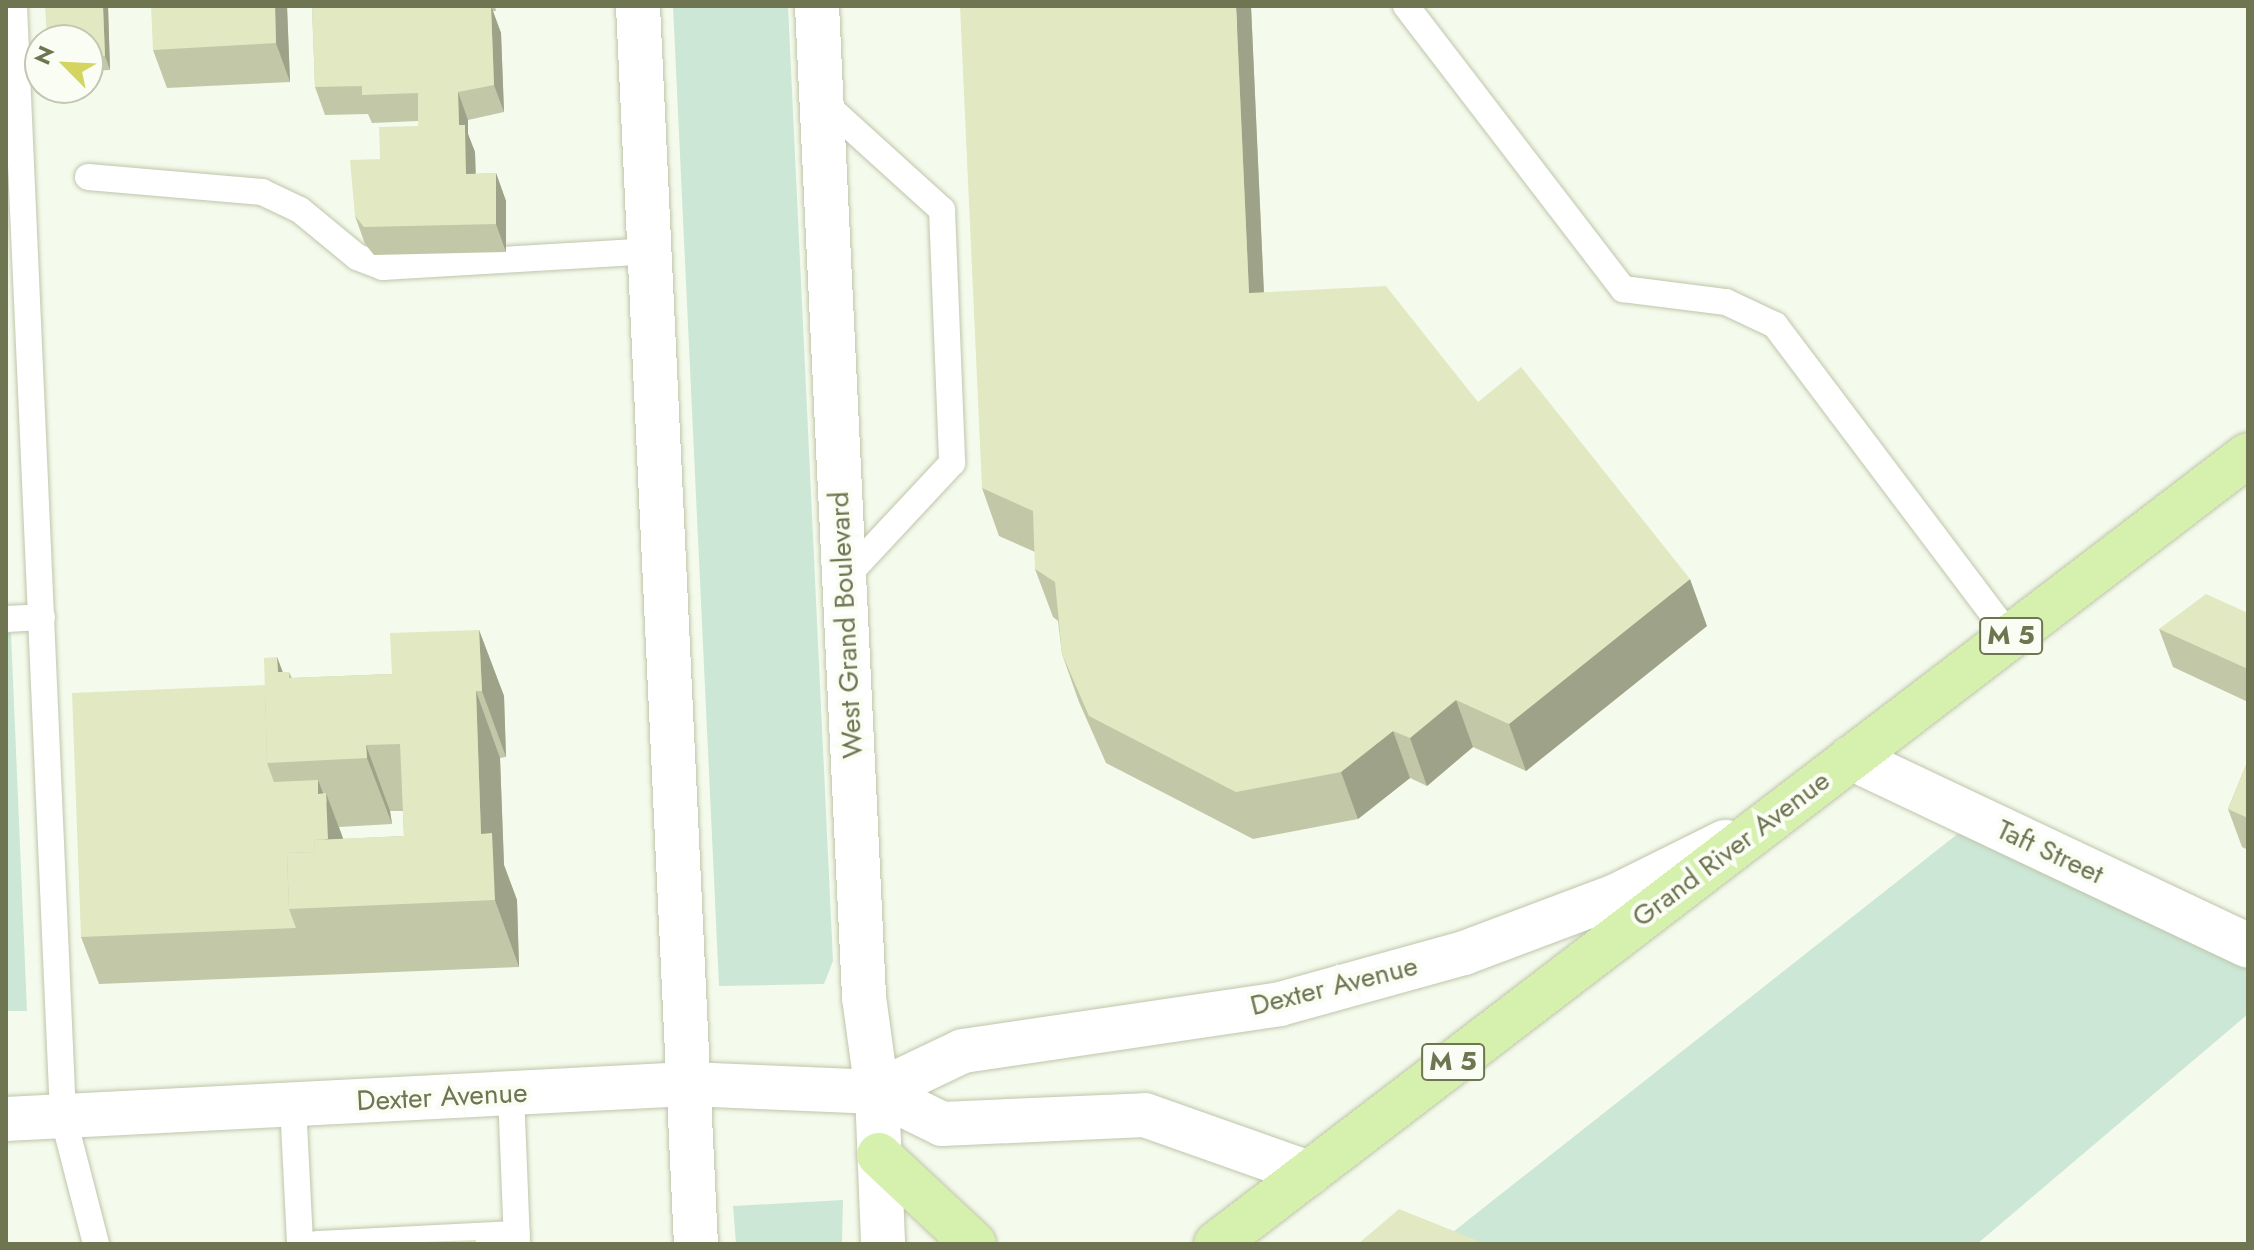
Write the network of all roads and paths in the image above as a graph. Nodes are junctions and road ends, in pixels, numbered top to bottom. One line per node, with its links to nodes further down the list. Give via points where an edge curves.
1 (14, 6): 10 (lane)
2 (638, 6): 7 (street)
3 (817, 6): 5 (street, West Grand Boulevard)
4 (1406, 6): 12 (lane, via 1623,289 1726,302 1775,325)
5 (822, 101): 9 (street, West Grand Boulevard); 9 (lane, via 942,210 952,463)
6 (88, 177): 7 (lane, via 262,192 300,210 357,257 383,267)
7 (649, 251): 16 (street)
8 (2248, 455): 12 (main road, Grand River Avenue / M 5)
9 (844, 579): 17 (street, West Grand Boulevard, via 864,997)
10 (42, 617): 11 (lane); 20 (lane)
11 (6, 619)
12 (2010, 637): 13 (main road, Grand River Avenue / M 5)
13 (1851, 758): 14 (main road, Grand River Avenue / M 5); 15 (street, Taft Street)
14 (1774, 818): 17 (street, Dexter Avenue, via 1616,896 1464,953 1280,1004 963,1051); 23 (main road, Grand River Avenue / M 5)
15 (2248, 946)
16 (688, 1084): 17 (street, Dexter Avenue); 18 (street, Dexter Avenue); 28 (street)
17 (877, 1092): 22 (street, West Grand Boulevard); 23 (street, Dexter Avenue, via 942,1124 1145,1115)
18 (511, 1093): 19 (street, Dexter Avenue); 24 (lane)
19 (293, 1104): 20 (street, Dexter Avenue); 26 (lane)
20 (63, 1116): 21 (street, Dexter Avenue); 25 (lane)
21 (6, 1119)
22 (879, 1155): 29 (street, West Grand Boulevard); 30 (main road)
23 (1309, 1173): 31 (main road, Grand River Avenue / M 5)
24 (517, 1239): 27 (lane)
25 (96, 1244)
26 (300, 1244)
27 (317, 1244)
28 (696, 1244)
29 (883, 1244)
30 (974, 1244)
31 (1216, 1244)

